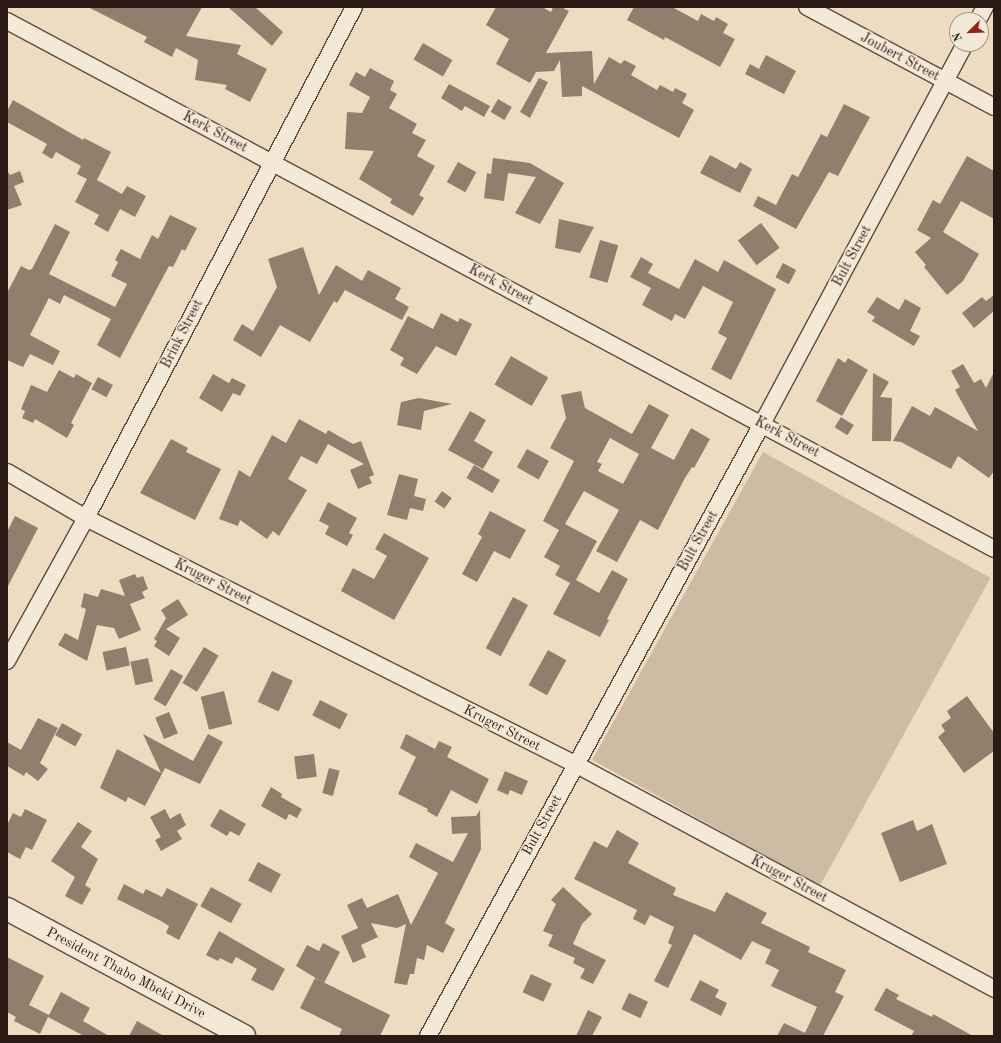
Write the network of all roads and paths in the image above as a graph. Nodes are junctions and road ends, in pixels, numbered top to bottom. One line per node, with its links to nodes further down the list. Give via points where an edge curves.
1 (354, 7): 7 (street, Brink Street)
2 (807, 7): 5 (street, Joubert Street)
3 (7, 21): 7 (street, Kerk Street)
4 (961, 52): 5 (street, Bult Street)
5 (946, 81): 6 (street, Joubert Street); 8 (street, Bult Street)
6 (994, 107)
7 (271, 162): 8 (street, Kerk Street); 10 (street, Brink Street)
8 (762, 424): 11 (street, Kerk Street); 13 (street, Bult Street)
9 (7, 472): 10 (street, Kruger Street)
10 (86, 518): 12 (street, Brink Street); 13 (street, Kruger Street)
11 (994, 549)
12 (7, 661)
13 (575, 764): 15 (street, Kruger Street); 17 (street, Bult Street)
14 (7, 909): 16 (street, President Thabo Mbeki Drive)
15 (994, 989)
16 (244, 1036)
17 (428, 1036)

